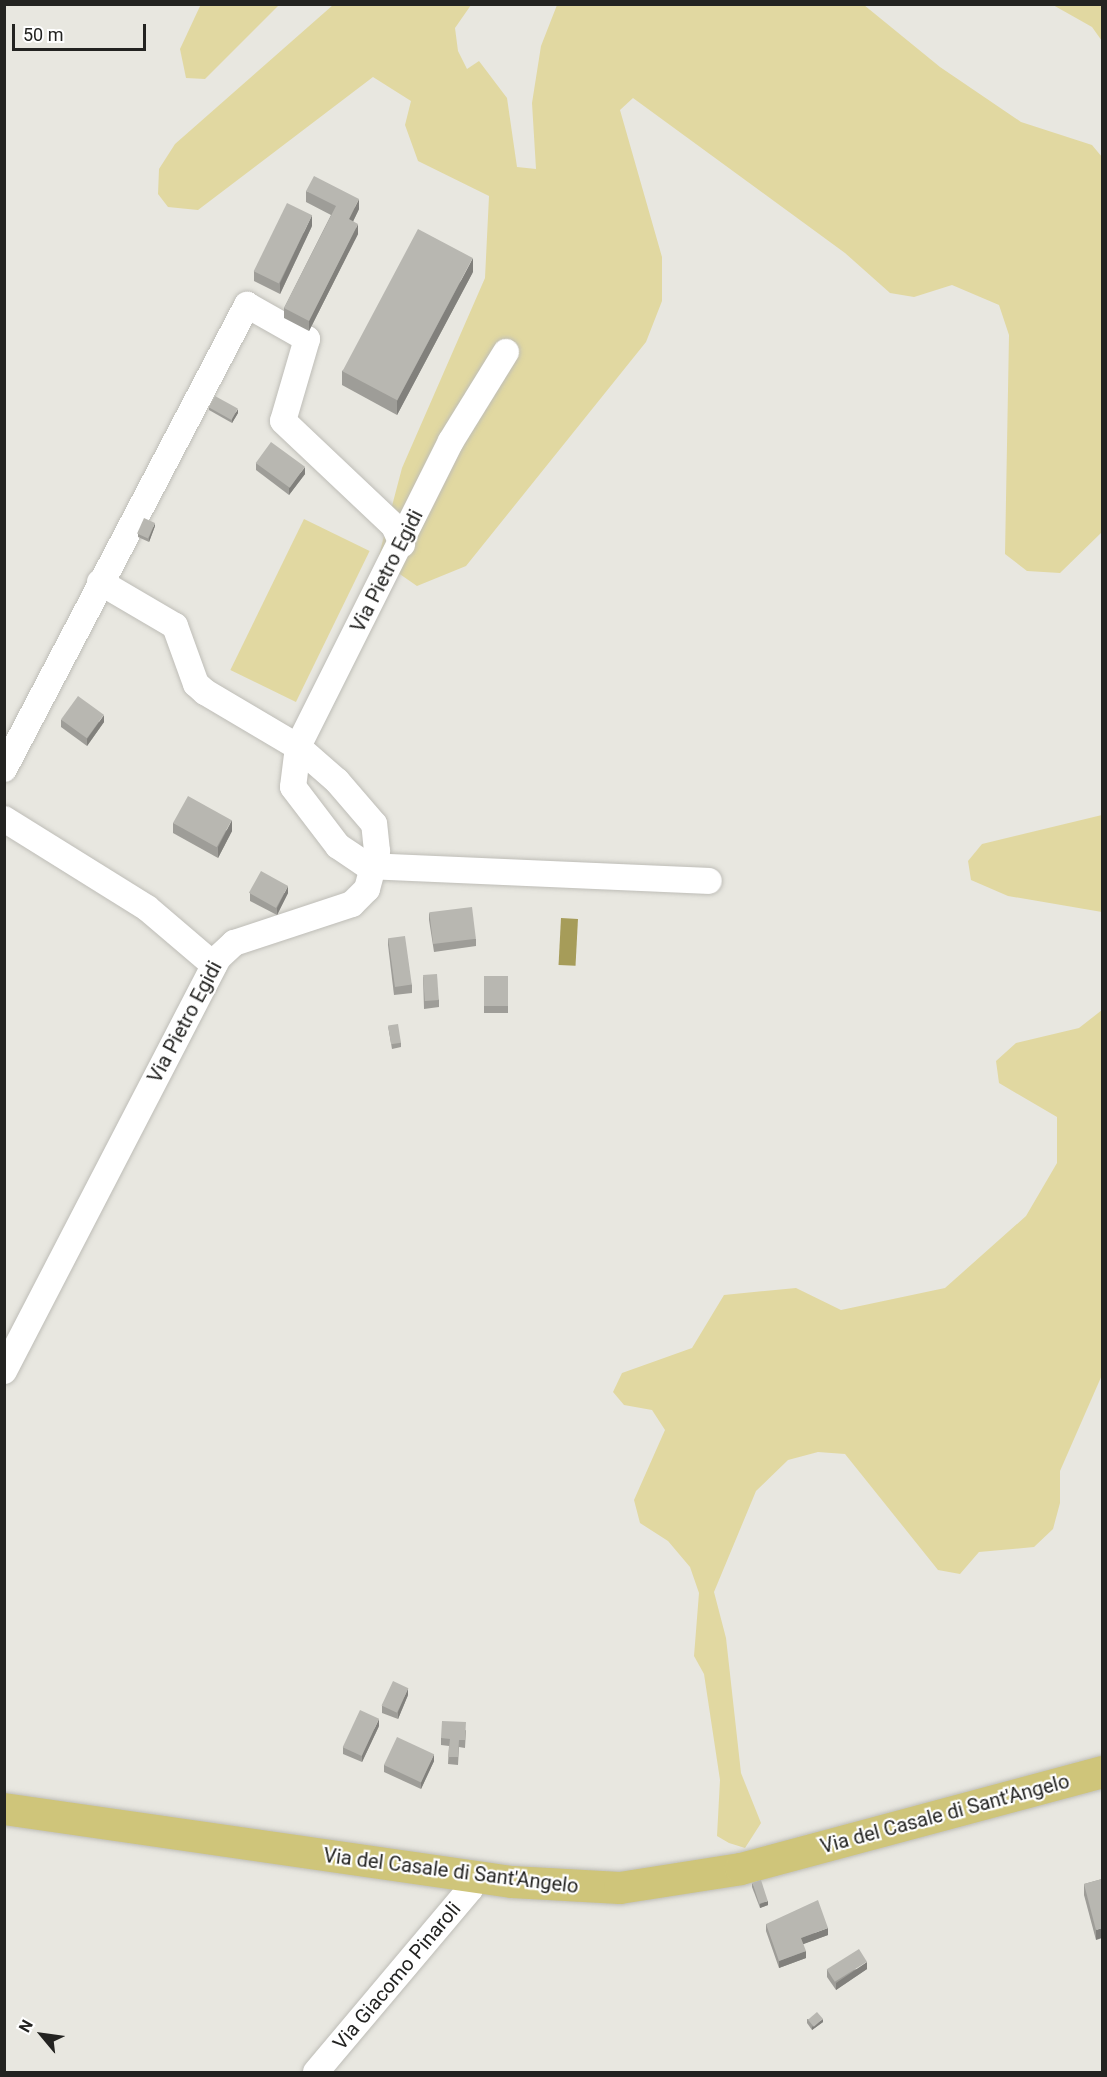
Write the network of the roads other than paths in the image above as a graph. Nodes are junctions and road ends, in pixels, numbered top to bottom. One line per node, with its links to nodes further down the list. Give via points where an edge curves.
1 (506, 352): 2 (street, Via Pietro Egidi, via 451,441)
2 (402, 544): 3 (street, via 394,526 283,421 307,339 247,305); 4 (street, Via Pietro Egidi)
3 (100, 582): 4 (street, via 175,626 196,684 205,692); 5 (street)
4 (298, 747): 7 (street, Via Pietro Egidi, via 374,824); 7 (street, via 291,777 295,792 338,846)
5 (4, 769)
6 (4, 819): 9 (street, via 147,908)
7 (374, 867): 8 (street); 9 (street, Via Pietro Egidi, via 367,889 352,904 234,943)
8 (709, 881)
9 (214, 965): 10 (street, Via Pietro Egidi)
10 (4, 1371)
11 (1102, 1772): 13 (main road, Via del Casale di Sant'Angelo, via 700,1879 582,1888)
12 (4, 1809): 13 (main road, Via del Casale di Sant'Angelo)
13 (472, 1876): 14 (street, Via Giacomo Pinaroli, via 470,1889)
14 (316, 2073)

